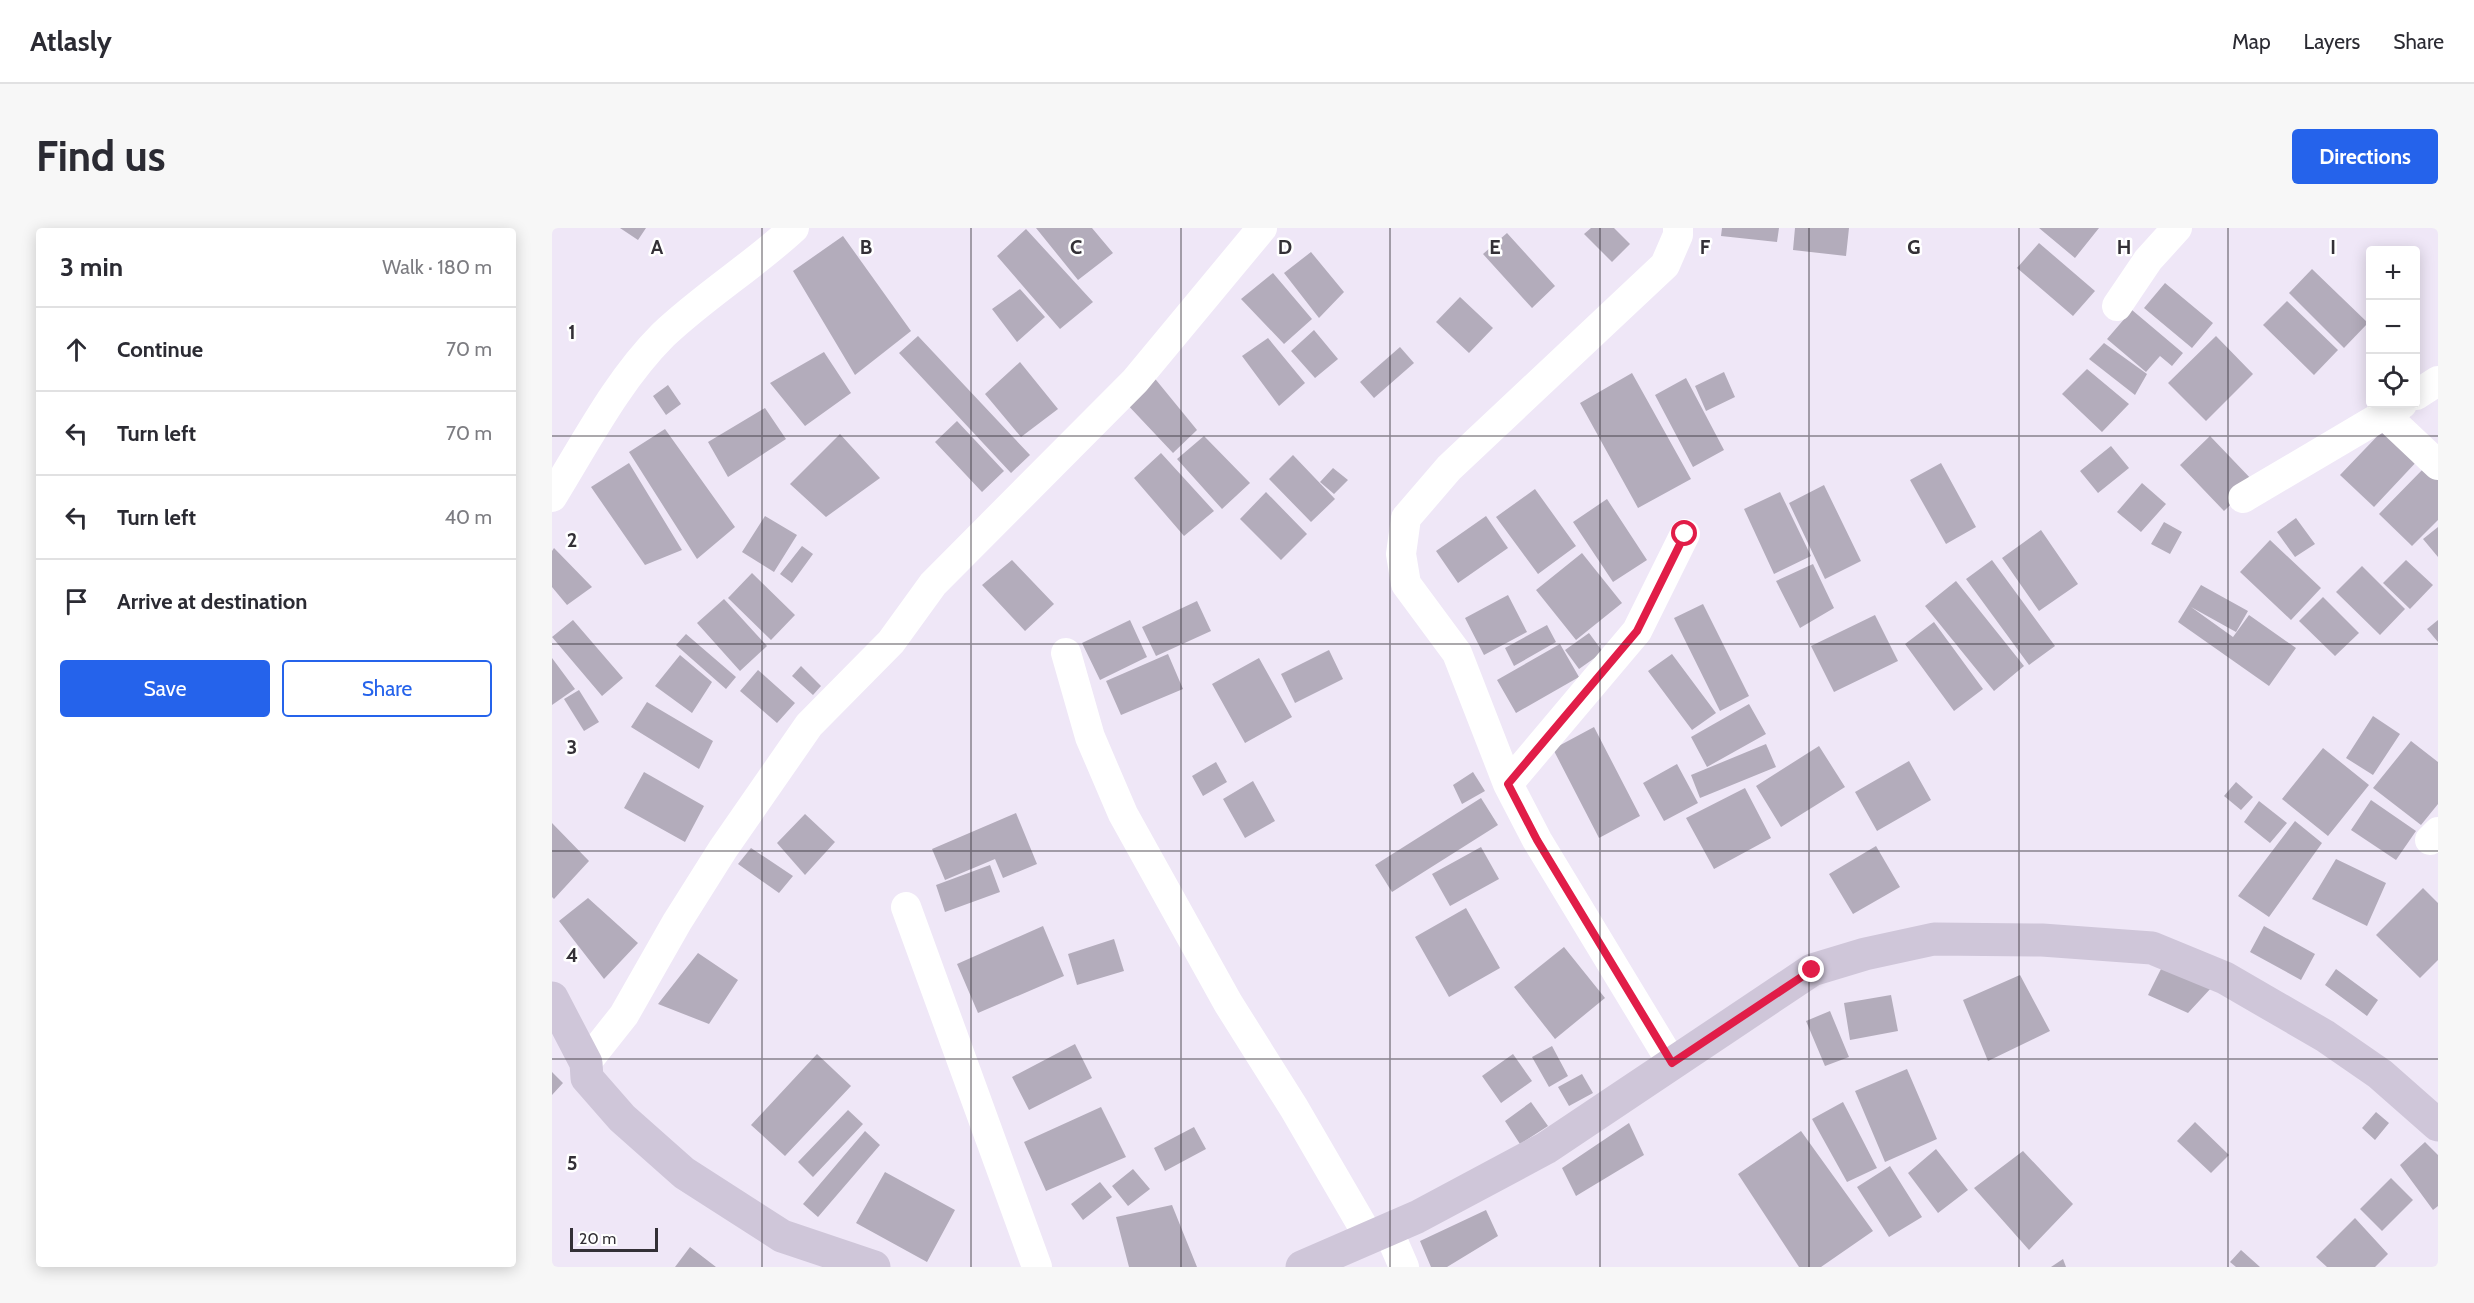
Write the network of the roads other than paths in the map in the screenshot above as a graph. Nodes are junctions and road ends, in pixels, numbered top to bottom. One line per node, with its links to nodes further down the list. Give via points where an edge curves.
1 (794, 228): 10 (street, via 663,336 626,379)
2 (1262, 228): 17 (street, via 1135,381 933,584 891,642 809,724 717,858 624,1015)
3 (1678, 228): 14 (street, via 1665,265 1449,468 1406,518 1401,554 1406,584 1457,653)
4 (2177, 228): 5 (street, via 2148,260)
5 (2117, 306)
6 (2438, 381): 7 (street)
7 (2420, 392)
8 (2393, 409): 9 (street); 11 (street)
9 (2438, 465)
10 (552, 497)
11 (2243, 498)
12 (1685, 534): 14 (street, via 1637,631)
13 (1066, 653): 20 (street, via 1090,737 1123,814 1228,1003)
14 (1508, 784): 18 (street, via 1537,840)
15 (906, 907): 22 (street)
16 (552, 998): 17 (street)
17 (586, 1063): 21 (street, via 587,1078 622,1118 684,1173 782,1236)
18 (1672, 1063): 19 (street, via 1812,970 1865,954 1934,939 2042,940 2152,948 2225,978 2325,1036 2380,1074); 20 (street, via 1546,1148)
19 (2438, 1125)
20 (1379, 1234): 23 (street); 24 (street)
21 (874, 1267)
22 (1037, 1267)
23 (1302, 1267)
24 (1404, 1267)

